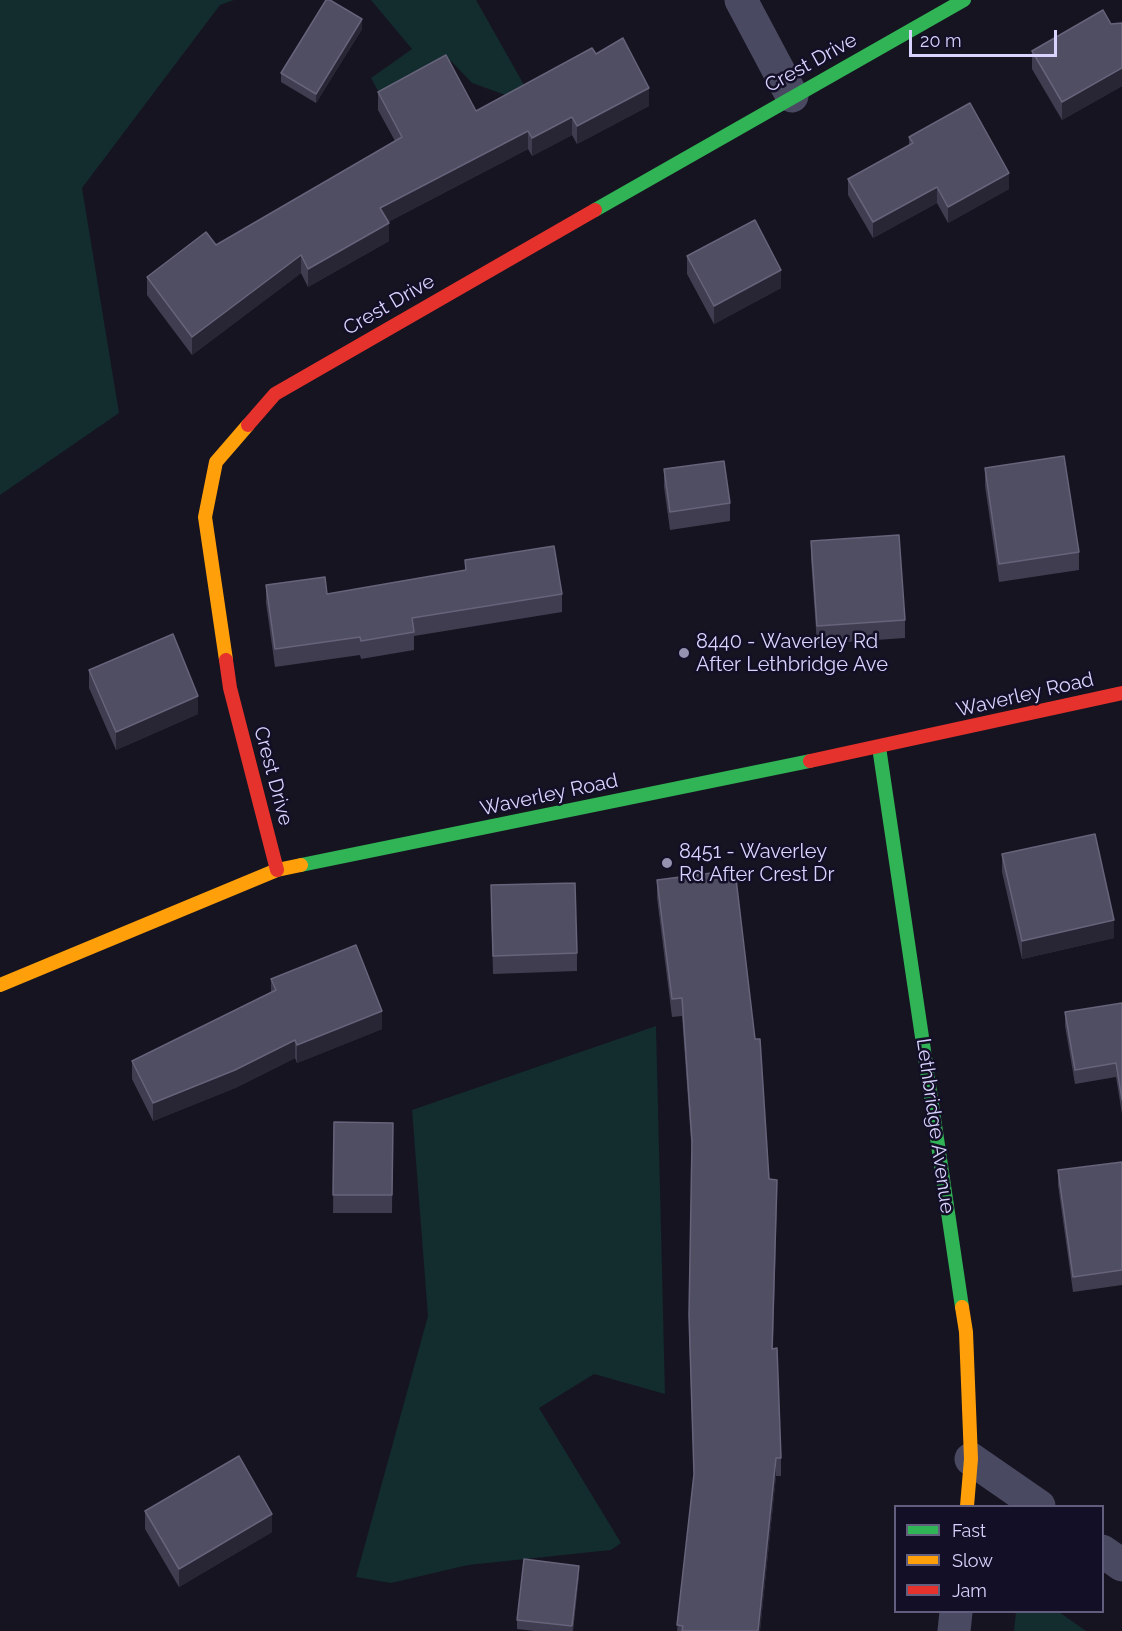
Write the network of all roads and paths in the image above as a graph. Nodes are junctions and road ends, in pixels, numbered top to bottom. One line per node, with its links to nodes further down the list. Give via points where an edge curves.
1 (741, 0): 3 (street)
2 (964, 0): 3 (street, Crest Drive)
3 (792, 96): 6 (street, Crest Drive, via 274,394 216,462 205,517 230,688)
4 (1122, 693): 5 (street, Waverley Road)
5 (879, 747): 6 (street, Waverley Road); 8 (street, Lethbridge Avenue, via 966,1332)
6 (277, 870): 7 (street, Waverley Road)
7 (0, 984)
8 (972, 1459): 9 (street, Lethbridge Avenue); 10 (street)
9 (967, 1505)
10 (1038, 1505)
11 (1104, 1552): 12 (street)
12 (1122, 1565)
13 (956, 1613): 14 (street)
14 (954, 1631)

